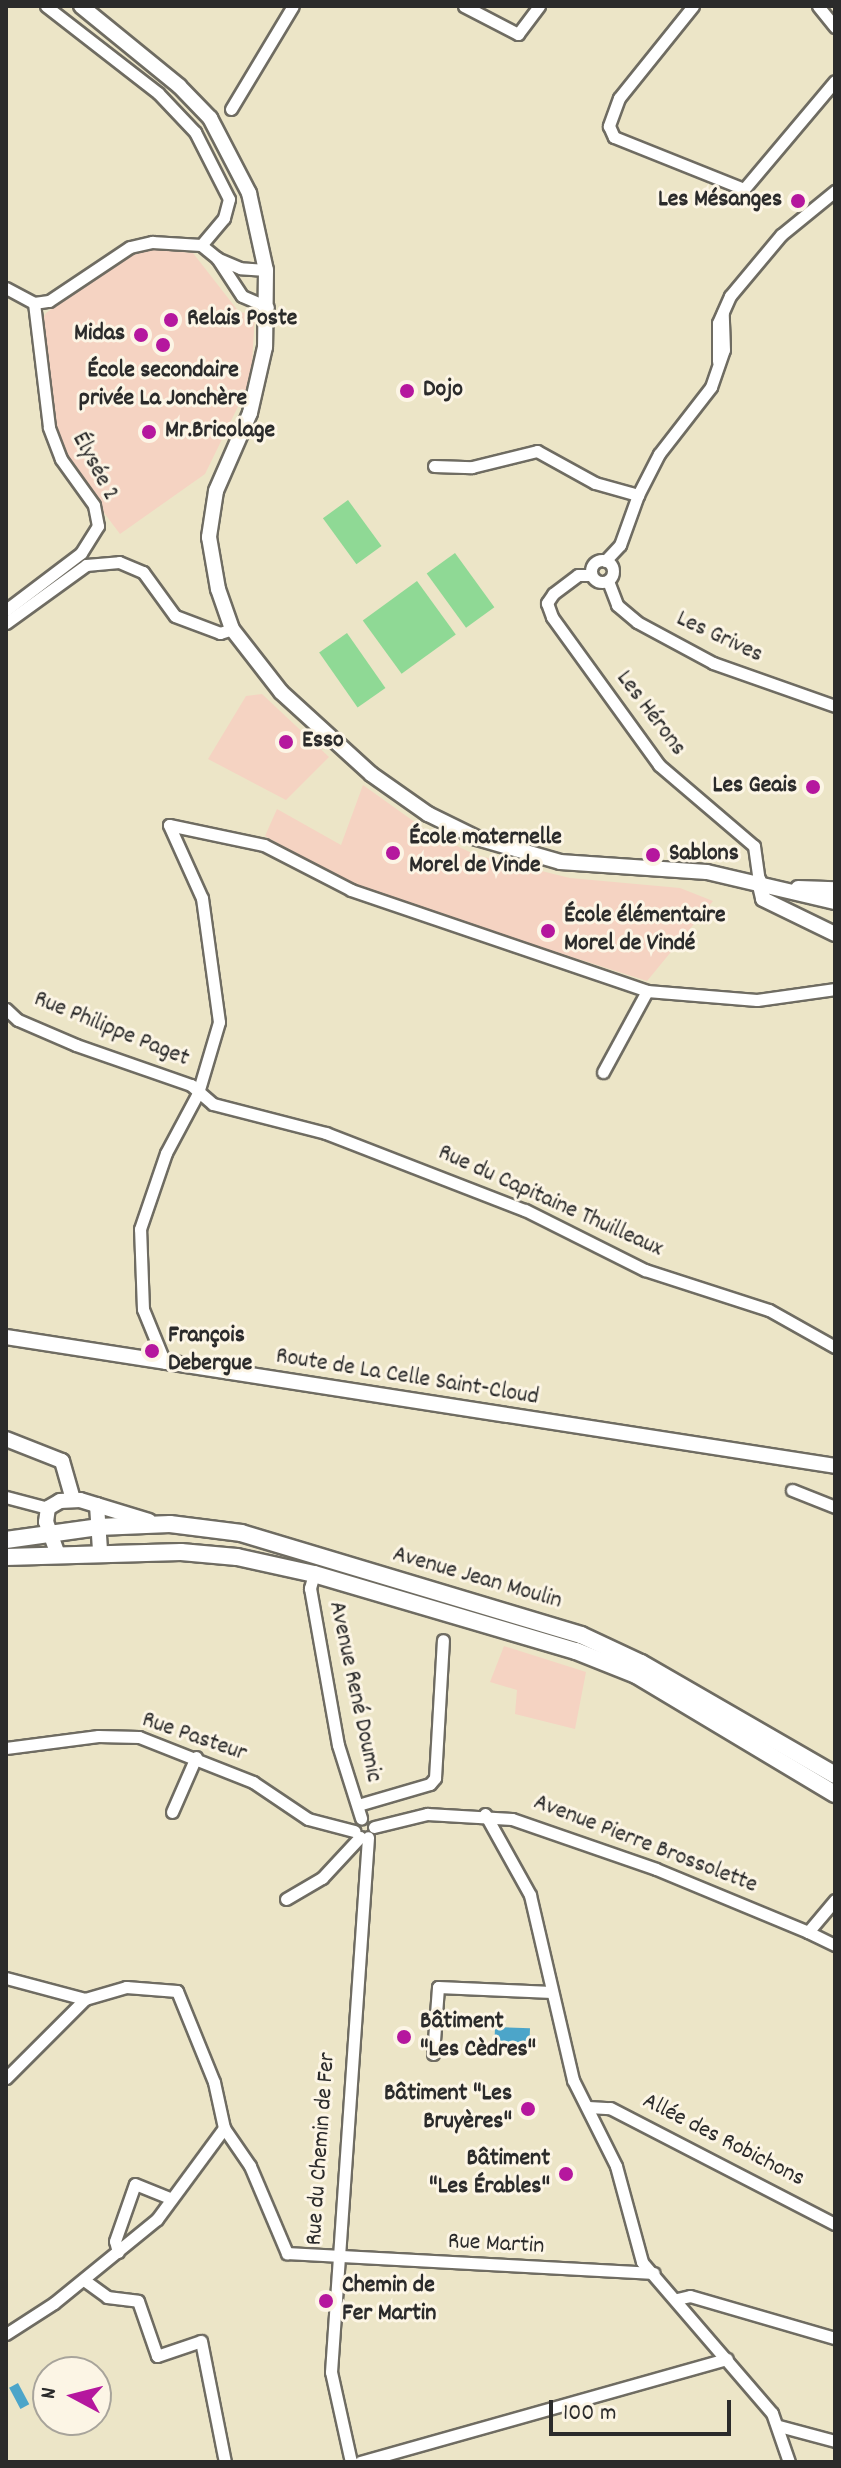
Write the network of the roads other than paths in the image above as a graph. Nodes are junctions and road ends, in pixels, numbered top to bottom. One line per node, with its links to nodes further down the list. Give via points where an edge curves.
1 (46, 6): 12 (street, via 158,93 195,132 229,199 224,218)
2 (81, 6): 14 (street, via 210,118 249,193)
3 (293, 6): 10 (street)
4 (464, 6): 5 (street, via 518,34)
5 (539, 6)
6 (693, 6): 9 (street, via 619,98 609,126 614,137 744,189)
7 (818, 6): 8 (street)
8 (835, 27)
9 (835, 81)
10 (231, 109)
11 (835, 191): 19 (street, via 767,250 730,296 711,387 671,436)
12 (201, 245): 13 (street); 16 (street, via 152,242 130,247 49,301)
13 (217, 258): 14 (street, via 240,268); 17 (street, via 242,296)
14 (266, 270): 17 (street)
15 (6, 288): 16 (street)
16 (34, 303): 23 (street, Élysée 2, via 49,427 61,459 94,505 98,526 81,553)
17 (268, 307): 25 (street, via 261,379 211,511 211,561)
18 (434, 466): 19 (street, via 472,467 537,451 595,483)
19 (638, 495): 20 (street, via 620,545)
20 (605, 561): 21 (street, via 594,563); 22 (street, via 613,570)
21 (591, 575): 22 (street, via 600,583); 27 (street, Les Hérons, via 578,575 553,594 547,603 552,617 659,765 754,846)
22 (608, 581): 26 (street, Les Grives, via 617,605 637,622 713,663)
23 (6, 610)
24 (6, 623): 25 (street, via 86,565 130,564 152,582 175,616 220,633)
25 (232, 629): 27 (street, via 281,692 337,746 447,825 560,862)
26 (835, 706)
27 (759, 881): 28 (street); 31 (street, via 763,899)
28 (790, 888): 29 (street); 30 (street)
29 (835, 889)
30 (835, 902)
31 (835, 934)
32 (835, 989): 33 (street, via 757,1000)
33 (647, 991): 35 (street); 36 (street, via 351,890 264,845 169,825 202,898 219,1022)
34 (6, 1009): 36 (street, Rue Philippe Paget, via 53,1035 175,1079)
35 (603, 1072)
36 (198, 1093): 38 (street, Rue du Capitaine Thuilleaux, via 213,1104 326,1133 525,1210 645,1270 769,1310); 39 (street, via 172,1138 140,1229 143,1309)
37 (6, 1337): 39 (street, Route de La Celle Saint-Cloud)
38 (835, 1347)
39 (165, 1363): 41 (street, Route de La Celle Saint-Cloud)
40 (6, 1439): 44 (street, via 62,1461)
41 (835, 1466)
42 (792, 1490): 46 (street)
43 (6, 1497): 47 (street)
44 (73, 1499): 45 (street); 47 (street)
45 (97, 1505): 48 (street); 49 (street)
46 (835, 1507)
47 (48, 1521): 49 (main road, Avenue Jean Moulin, via 76,1530); 50 (main road, Avenue Jean Moulin, via 27,1537); 52 (street)
48 (170, 1524): 49 (main road, Avenue Jean Moulin); 58 (main road, Avenue Jean Moulin, via 241,1533 581,1635 641,1663)
49 (98, 1527): 51 (street)
50 (6, 1540)
51 (100, 1550): 52 (main road, Avenue Jean Moulin); 54 (main road, Avenue Jean Moulin, via 237,1557)
52 (57, 1552): 53 (main road, Avenue Jean Moulin)
53 (6, 1557)
54 (314, 1574): 59 (main road, Avenue Jean Moulin, via 551,1643 636,1675); 60 (street, Avenue René Doumic, via 310,1588 338,1745 348,1790)
55 (443, 1640): 60 (street, via 435,1778 430,1784)
56 (6, 1748): 57 (street, Rue Pasteur, via 98,1736 139,1737)
57 (196, 1757): 61 (street); 63 (street, Rue Pasteur, via 253,1782 308,1819)
58 (835, 1775)
59 (835, 1794)
60 (358, 1805): 63 (street, Avenue René Doumic)
61 (172, 1812)
62 (485, 1814): 63 (street, Avenue Pierre Brossolette, via 427,1814); 66 (street, Avenue Pierre Brossolette, via 541,1827 656,1869); 69 (street, via 527,1887)
63 (364, 1833): 64 (street, via 322,1878); 78 (street, Rue du Chemin de Fer)
64 (286, 1899)
65 (835, 1900): 66 (street)
66 (808, 1932): 67 (street, Avenue Pierre Brossolette)
67 (835, 1945)
68 (6, 1978): 70 (street)
69 (552, 1992): 71 (street, via 438,1987); 73 (street, via 573,2080)
70 (85, 1999): 72 (street); 74 (street, via 126,1987 177,1991 214,2082)
71 (433, 2054)
72 (6, 2078)
73 (588, 2107): 76 (street, Allée des Robichons, via 610,2108); 79 (street, via 616,2166 642,2262)
74 (224, 2128): 75 (street); 78 (street, Rue Martin, via 250,2166 287,2253)
75 (170, 2198): 77 (street, via 157,2219); 77 (street, via 135,2184 115,2241)
76 (835, 2224)
77 (118, 2252): 80 (street)
78 (336, 2257): 79 (street, Rue Martin); 88 (street, Rue du Chemin de Fer, via 331,2372)
79 (653, 2273): 81 (street)
80 (84, 2280): 82 (street); 87 (street, via 107,2297 138,2301 157,2356 201,2341)
81 (677, 2299): 83 (street, via 690,2296); 84 (street)
82 (6, 2334)
83 (835, 2338)
84 (727, 2359): 85 (street); 89 (street)
85 (779, 2426): 86 (street); 90 (street)
86 (835, 2441)
87 (225, 2462)
88 (351, 2462)
89 (360, 2462)
90 (789, 2462)

